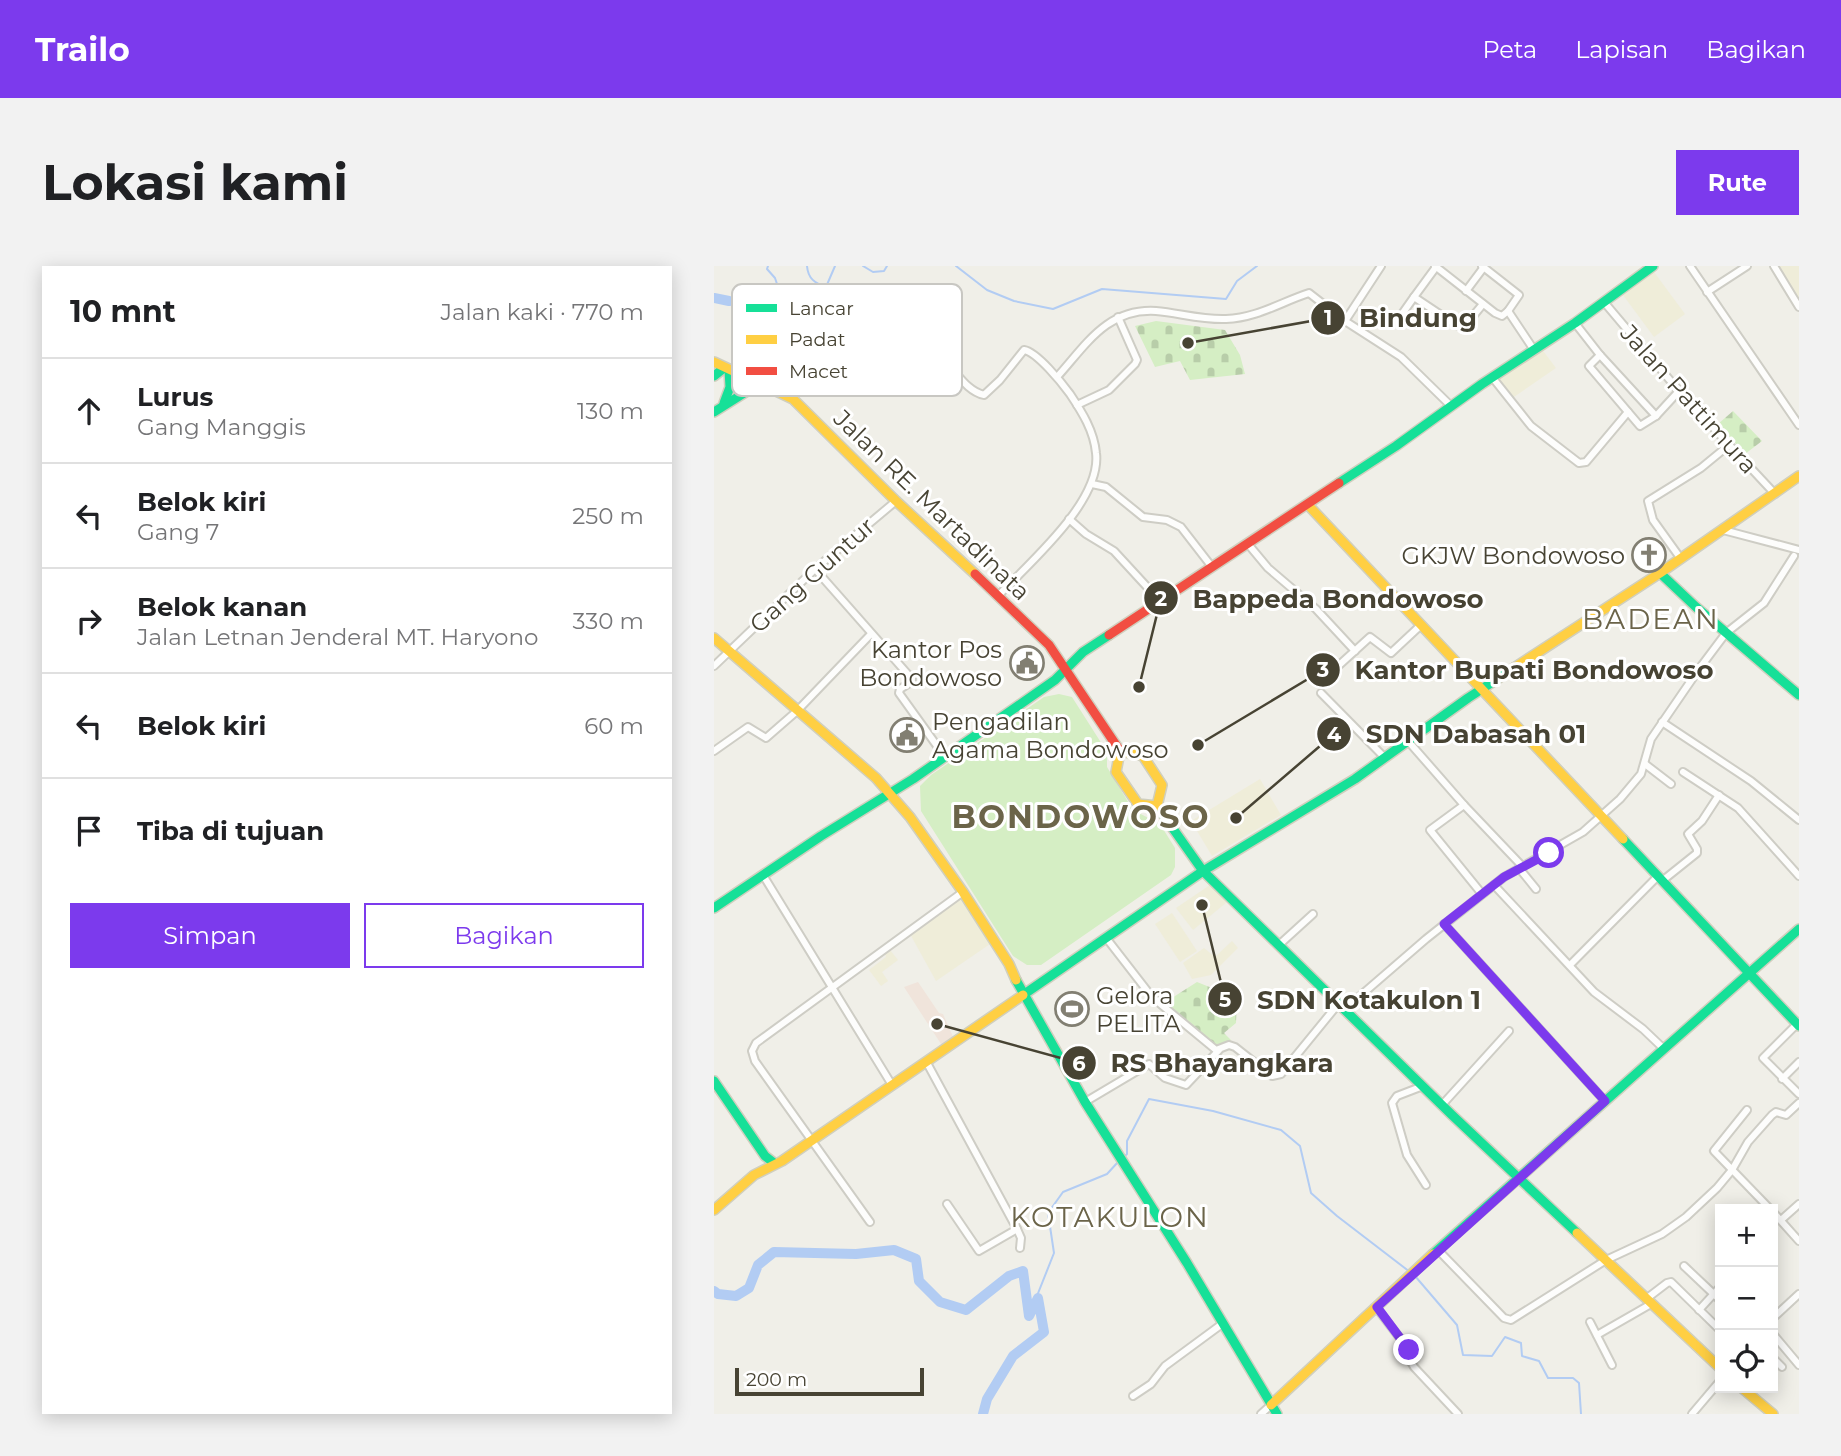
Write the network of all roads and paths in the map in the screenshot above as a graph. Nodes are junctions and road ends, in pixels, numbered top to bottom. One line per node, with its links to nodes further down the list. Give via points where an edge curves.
1 (1381, 266): 17 (street)
2 (1653, 266): 11 (main road)
3 (1690, 266): 9 (street)
4 (1747, 266): 9 (street)
5 (1774, 266): 13 (street)
6 (1436, 267): 8 (street); 10 (street)
7 (1483, 267): 8 (street); 14 (street, via 1519,295)
8 (1466, 291): 12 (street)
9 (1707, 292): 37 (street)
10 (1415, 297): 12 (street, via 1461,326); 15 (street)
11 (1604, 302): 18 (main road); 28 (street, Jalan Pattimura)
12 (1483, 304): 14 (street, via 1499,316)
13 (1799, 307)
14 (1508, 311): 19 (street)
15 (1402, 314)
16 (1118, 317): 17 (street, via 1154,311 1227,319 1311,294); 25 (street, via 1105,324); 32 (street, via 1136,360 1109,390)
17 (1345, 321): 33 (street, via 1401,357)
18 (1575, 323): 19 (main road); 20 (street)
19 (1534, 350): 26 (main road)
20 (1600, 355): 35 (street, via 1588,366); 36 (street)
21 (714, 362): 22 (main road, Jalan RE. Martadinata)
22 (727, 369): 23 (main road, Jalan RE. Martadinata); 24 (main road); 31 (main road, via 730,387)
23 (732, 371)
24 (714, 376)
25 (1057, 377): 27 (street, via 1024,350 984,395); 32 (street)
26 (1492, 377): 33 (main road); 35 (street, via 1531,426 1579,463 1586,462)
27 (962, 381)
28 (1679, 391): 36 (street); 38 (street, Jalan Pattimura)
29 (736, 396): 31 (main road)
30 (787, 396): 42 (main road, Jalan RE. Martadinata)
31 (719, 405): 34 (main road)
32 (1077, 405): 40 (street, via 1097,454)
33 (1451, 406): 43 (main road)
34 (714, 412)
35 (1628, 412): 36 (street, via 1640,426)
36 (1656, 415)
37 (1799, 425)
38 (1729, 445): 41 (street, Jalan Pattimura); 48 (street, via 1648,501 1653,520)
39 (1799, 476): 41 (main road)
40 (1092, 484): 44 (street); 49 (street, via 1106,487 1143,517 1181,527)
41 (1775, 494): 45 (main road)
42 (896, 501): 50 (street, Gang Guntur); 52 (main road, Jalan RE. Martadinata)
43 (1308, 505): 46 (main road); 54 (main road)
44 (1069, 519): 52 (street); 53 (street, via 1114,551)
45 (1727, 528): 47 (street); 48 (main road)
46 (1248, 544): 49 (main road); 58 (street)
47 (1796, 553): 55 (street, via 1764,603)
48 (1681, 559): 51 (main road)
49 (1212, 567): 53 (main road)
50 (815, 569): 56 (street); 59 (street, Gang Guntur)
51 (1660, 573): 55 (main road); 63 (main road)
52 (998, 596): 62 (main road, Jalan RE. Martadinata, via 1049,645)
53 (1160, 601): 62 (main road)
54 (1421, 625): 58 (street, via 1391,653 1370,637); 63 (main road)
55 (1726, 633): 65 (main road); 67 (street)
56 (871, 634): 66 (street); 71 (street, via 912,679 899,692)
57 (714, 638): 59 (main road)
58 (1355, 651): 61 (street)
59 (729, 652): 60 (street, Gang Guntur); 66 (main road)
60 (714, 666)
61 (1337, 667)
62 (1065, 669): 70 (main road, Jalan RE. Martadinata); 71 (main road, via 1055,682)
63 (1482, 690): 68 (main road); 80 (main road)
64 (1321, 693): 72 (street)
65 (1799, 695)
66 (797, 711): 69 (street, via 766,738 748,727); 76 (main road)
67 (1662, 723): 73 (street, via 1648,746); 81 (street, via 1751,781)
68 (1408, 741): 72 (main road); 78 (street)
69 (714, 751)
70 (1120, 751): 79 (main road, via 1116,772 1138,804); 79 (main road, via 1143,756 1162,785)
71 (945, 757): 76 (main road)
72 (1385, 758): 83 (main road)
73 (1645, 764): 75 (street); 80 (street, via 1635,783)
74 (1683, 772): 77 (street)
75 (1671, 784)
76 (891, 793): 84 (main road); 89 (main road)
77 (1719, 795): 85 (street, via 1751,820); 86 (street, via 1688,834 1697,853)
78 (1464, 805): 82 (street); 90 (street, via 1430,830)
79 (1157, 806): 83 (main road)
80 (1602, 817): 82 (street); 86 (main road)
81 (1799, 820)
82 (1520, 867): 87 (street); 88 (street)
83 (1203, 871): 95 (main road); 96 (main road)
84 (762, 875): 91 (main road); 99 (street)
85 (1799, 876)
86 (1660, 879): 97 (street); 98 (main road)
87 (1494, 885): 90 (street); 97 (street)
88 (1536, 889)
89 (963, 892): 99 (street); 100 (main road, via 1009,964)
90 (1482, 894): 93 (street)
91 (714, 908)
92 (1313, 914): 96 (street)
93 (1444, 924): 101 (street); 113 (street)
94 (1798, 931): 98 (main road)
95 (1107, 939): 100 (main road); 105 (street, via 1156,1001)
96 (1280, 944): 101 (main road)
97 (1570, 965): 104 (street, via 1594,992)
98 (1750, 973): 102 (main road); 104 (main road)
99 (831, 988): 110 (street); 118 (street, via 756,1043 752,1051)
100 (1023, 995): 107 (main road); 114 (main road)
101 (1342, 1006): 105 (street, via 1277,1076 1232,1045); 111 (main road)
102 (1798, 1025): 108 (street, via 1763,1057)
103 (1509, 1031): 116 (street)
104 (1664, 1049): 113 (main road)
105 (1219, 1050): 114 (street, via 1186,1085 1165,1078 1149,1064)
106 (1799, 1062): 108 (street)
107 (927, 1063): 110 (main road); 132 (street)
108 (1782, 1079): 112 (street)
109 (714, 1081): 119 (main road)
110 (892, 1085): 118 (main road)
111 (1423, 1086): 116 (main road); 124 (street, via 1397,1096 1392,1103 1407,1155)
112 (1799, 1094)
113 (1605, 1101): 123 (main road)
114 (1086, 1102): 145 (main road)
115 (1799, 1103): 121 (street, via 1786,1115 1774,1113 1748,1142)
116 (1443, 1105): 123 (main road)
117 (1747, 1110): 121 (street, via 1714,1150)
118 (811, 1140): 120 (main road); 131 (street)
119 (765, 1156): 120 (main road); 122 (main road)
120 (774, 1163): 122 (main road)
121 (1732, 1170): 125 (street); 136 (street, via 1708,1198 1662,1234)
122 (759, 1172): 128 (main road)
123 (1519, 1178): 135 (main road); 136 (main road)
124 (1426, 1185)
125 (1764, 1204)
126 (1799, 1204): 130 (street)
127 (947, 1205): 132 (street, via 979,1251)
128 (714, 1210)
129 (1778, 1217): 130 (street)
130 (1781, 1220): 133 (street)
131 (870, 1222)
132 (1017, 1229): 134 (street)
133 (1799, 1241)
134 (1020, 1248)
135 (1438, 1250): 136 (street, via 1509,1321); 141 (main road)
136 (1606, 1260): 140 (main road)
137 (1684, 1266): 138 (street)
138 (1714, 1294): 142 (street)
139 (1799, 1294): 143 (street)
140 (1648, 1301): 142 (street, via 1671,1282); 147 (street); 149 (main road)
141 (1377, 1307): 157 (main road); 160 (street, via 1409,1350 1414,1367)
142 (1699, 1310): 146 (street)
143 (1778, 1313)
144 (1590, 1322): 147 (street)
145 (1222, 1324): 156 (street); 157 (main road)
146 (1715, 1325)
147 (1597, 1335): 151 (street)
148 (1778, 1340): 152 (street)
149 (1715, 1363)
150 (1778, 1363): 153 (street)
151 (1612, 1365)
152 (1799, 1366)
153 (1782, 1367)
154 (1715, 1387): 161 (street)
155 (1748, 1393): 162 (main road)
156 (1133, 1396)
157 (1271, 1405): 158 (street); 159 (main road)
158 (1261, 1414)
159 (1277, 1414)
160 (1458, 1414)
161 (1692, 1414)
162 (1773, 1414)

